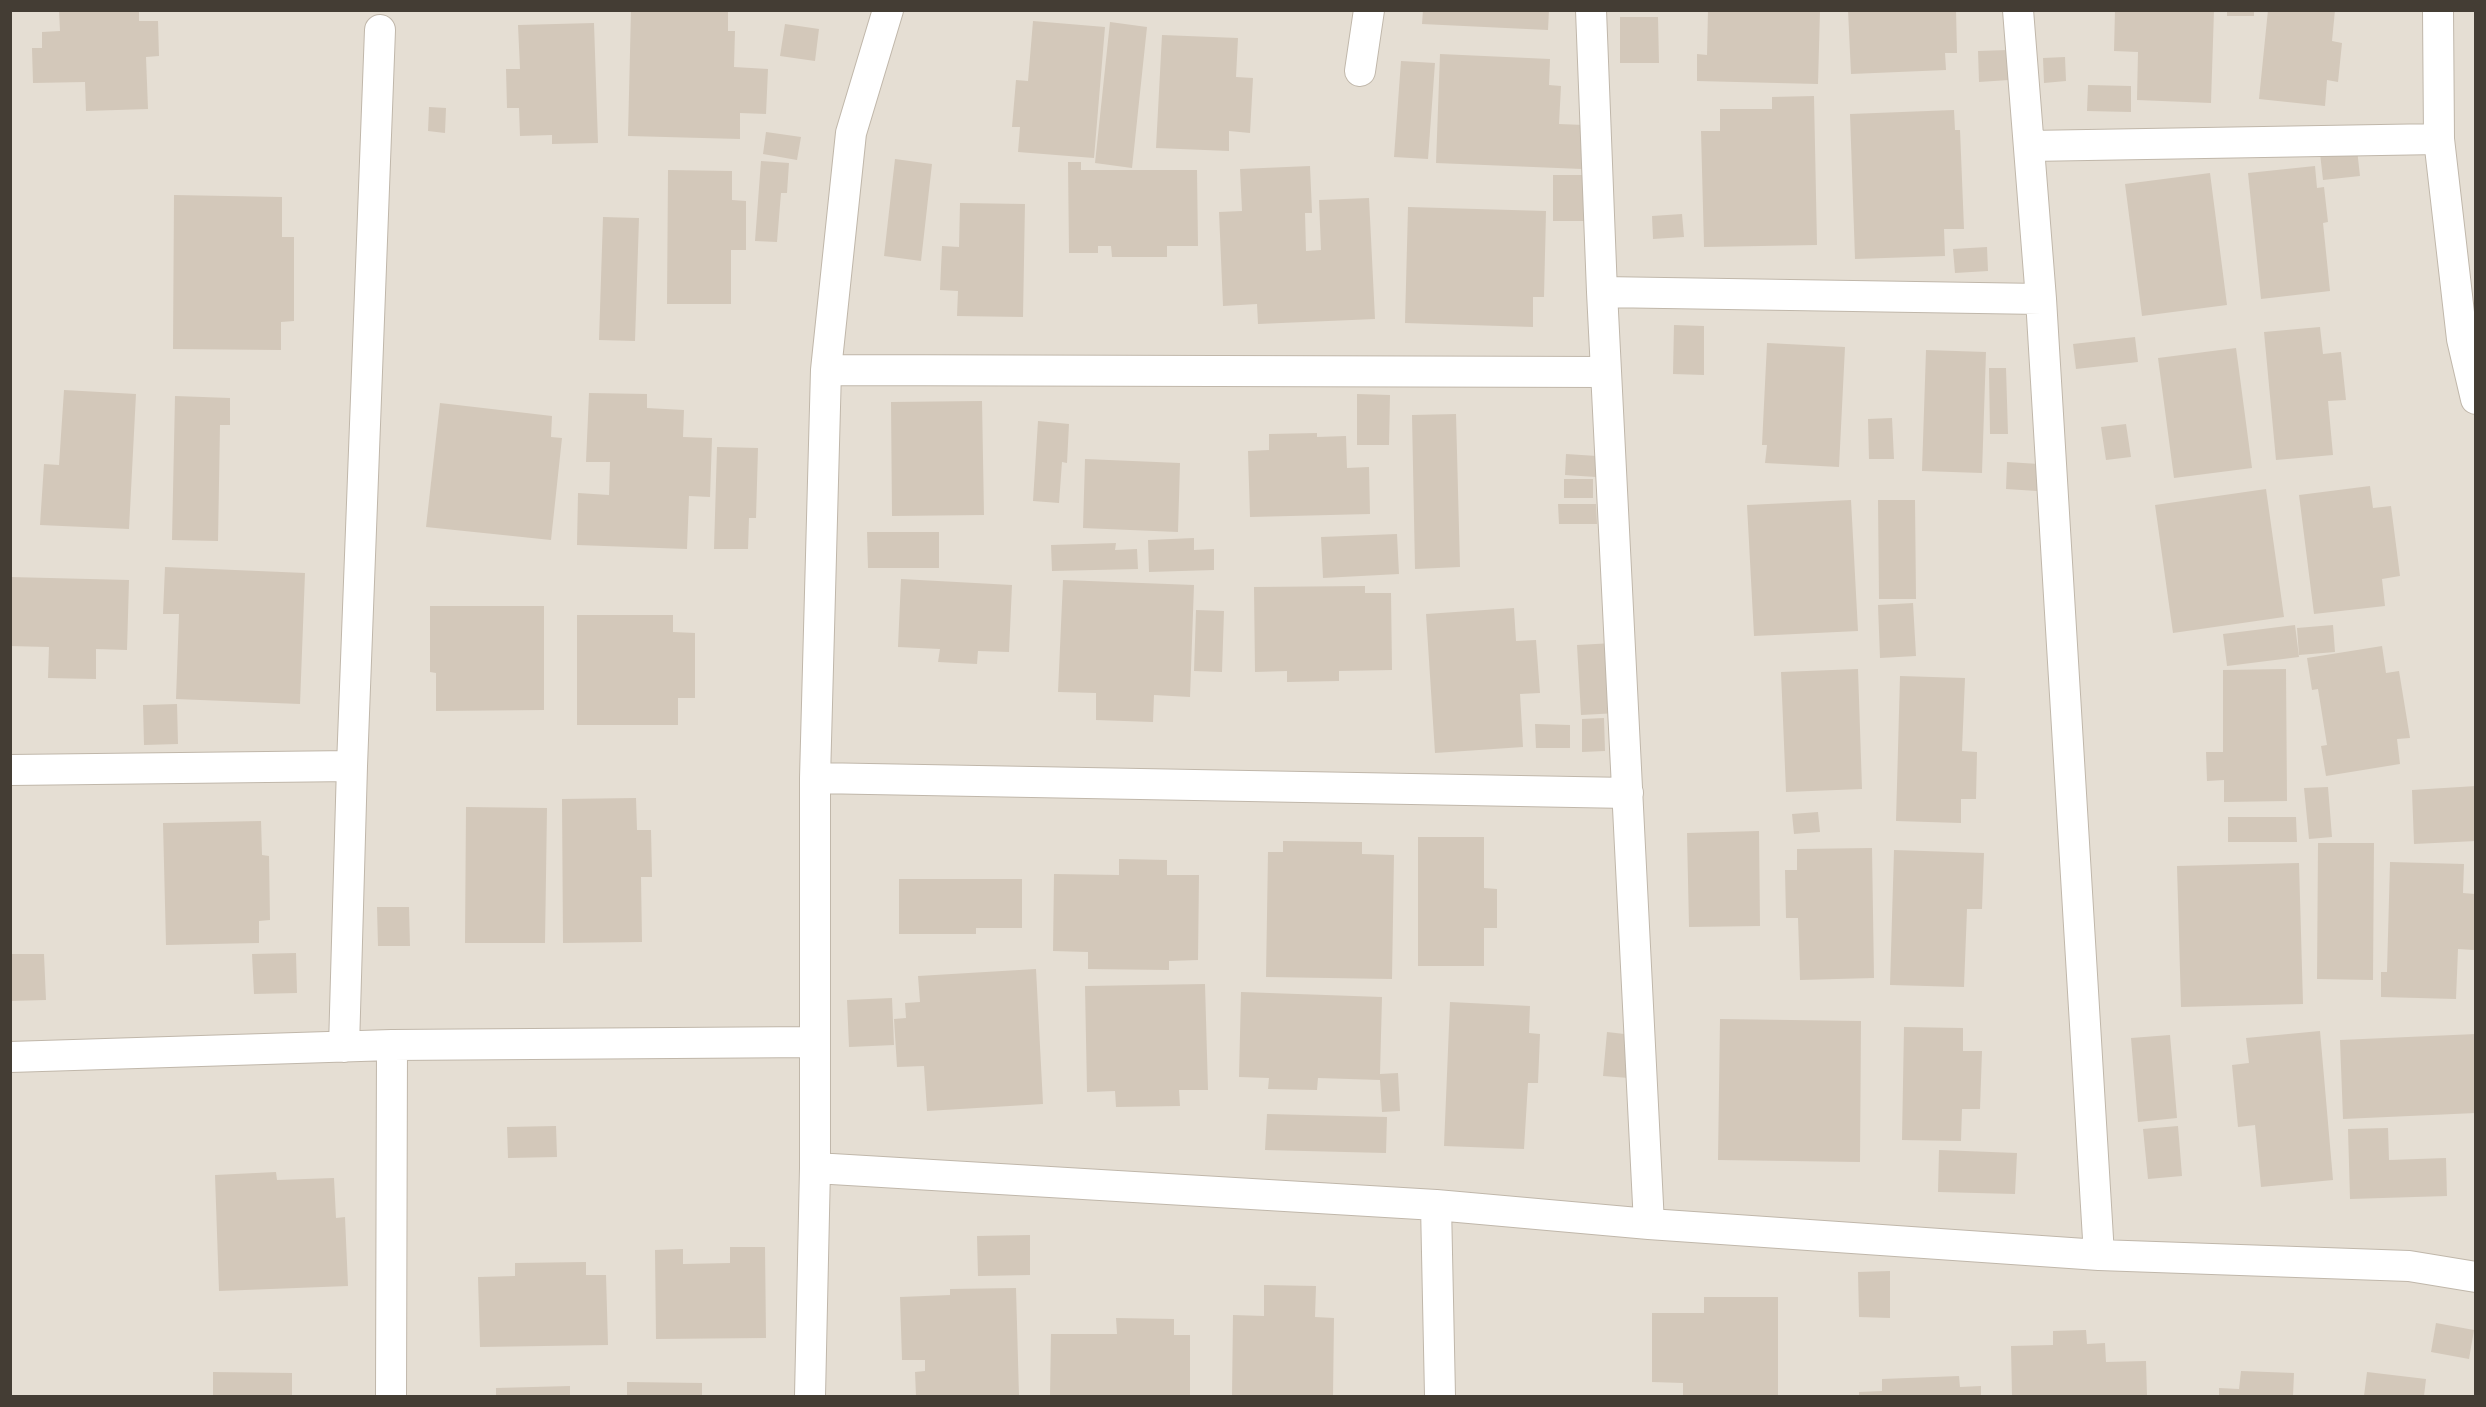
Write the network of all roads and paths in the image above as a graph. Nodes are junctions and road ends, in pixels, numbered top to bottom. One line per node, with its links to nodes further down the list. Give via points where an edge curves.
1 (888, 10): 13 (street, via 851,133)
2 (1369, 10): 7 (street)
3 (1591, 10): 10 (street)
4 (2018, 10): 9 (street)
5 (2438, 10): 8 (street)
6 (380, 30): 16 (street)
7 (1360, 71)
8 (2439, 138): 9 (street); 12 (street)
9 (2029, 146): 11 (street)
10 (1602, 292): 11 (street); 14 (street)
11 (2041, 299): 27 (street)
12 (2469, 342): 15 (street)
13 (826, 370): 14 (street); 18 (street)
14 (1606, 372): 19 (street)
15 (2475, 399)
16 (352, 766): 17 (street); 22 (street)
17 (10, 770)
18 (815, 778): 19 (street); 20 (street)
19 (1628, 793): 26 (street)
20 (814, 1042): 21 (street); 24 (street)
21 (392, 1045): 22 (street); 29 (street)
22 (344, 1047): 23 (street)
23 (10, 1057)
24 (815, 1168): 25 (street); 30 (street)
25 (1436, 1205): 26 (street); 31 (street)
26 (1649, 1224): 27 (street)
27 (2099, 1255): 28 (street, via 2409,1266)
28 (2475, 1277)
29 (391, 1396)
30 (810, 1396)
31 (1440, 1396)

